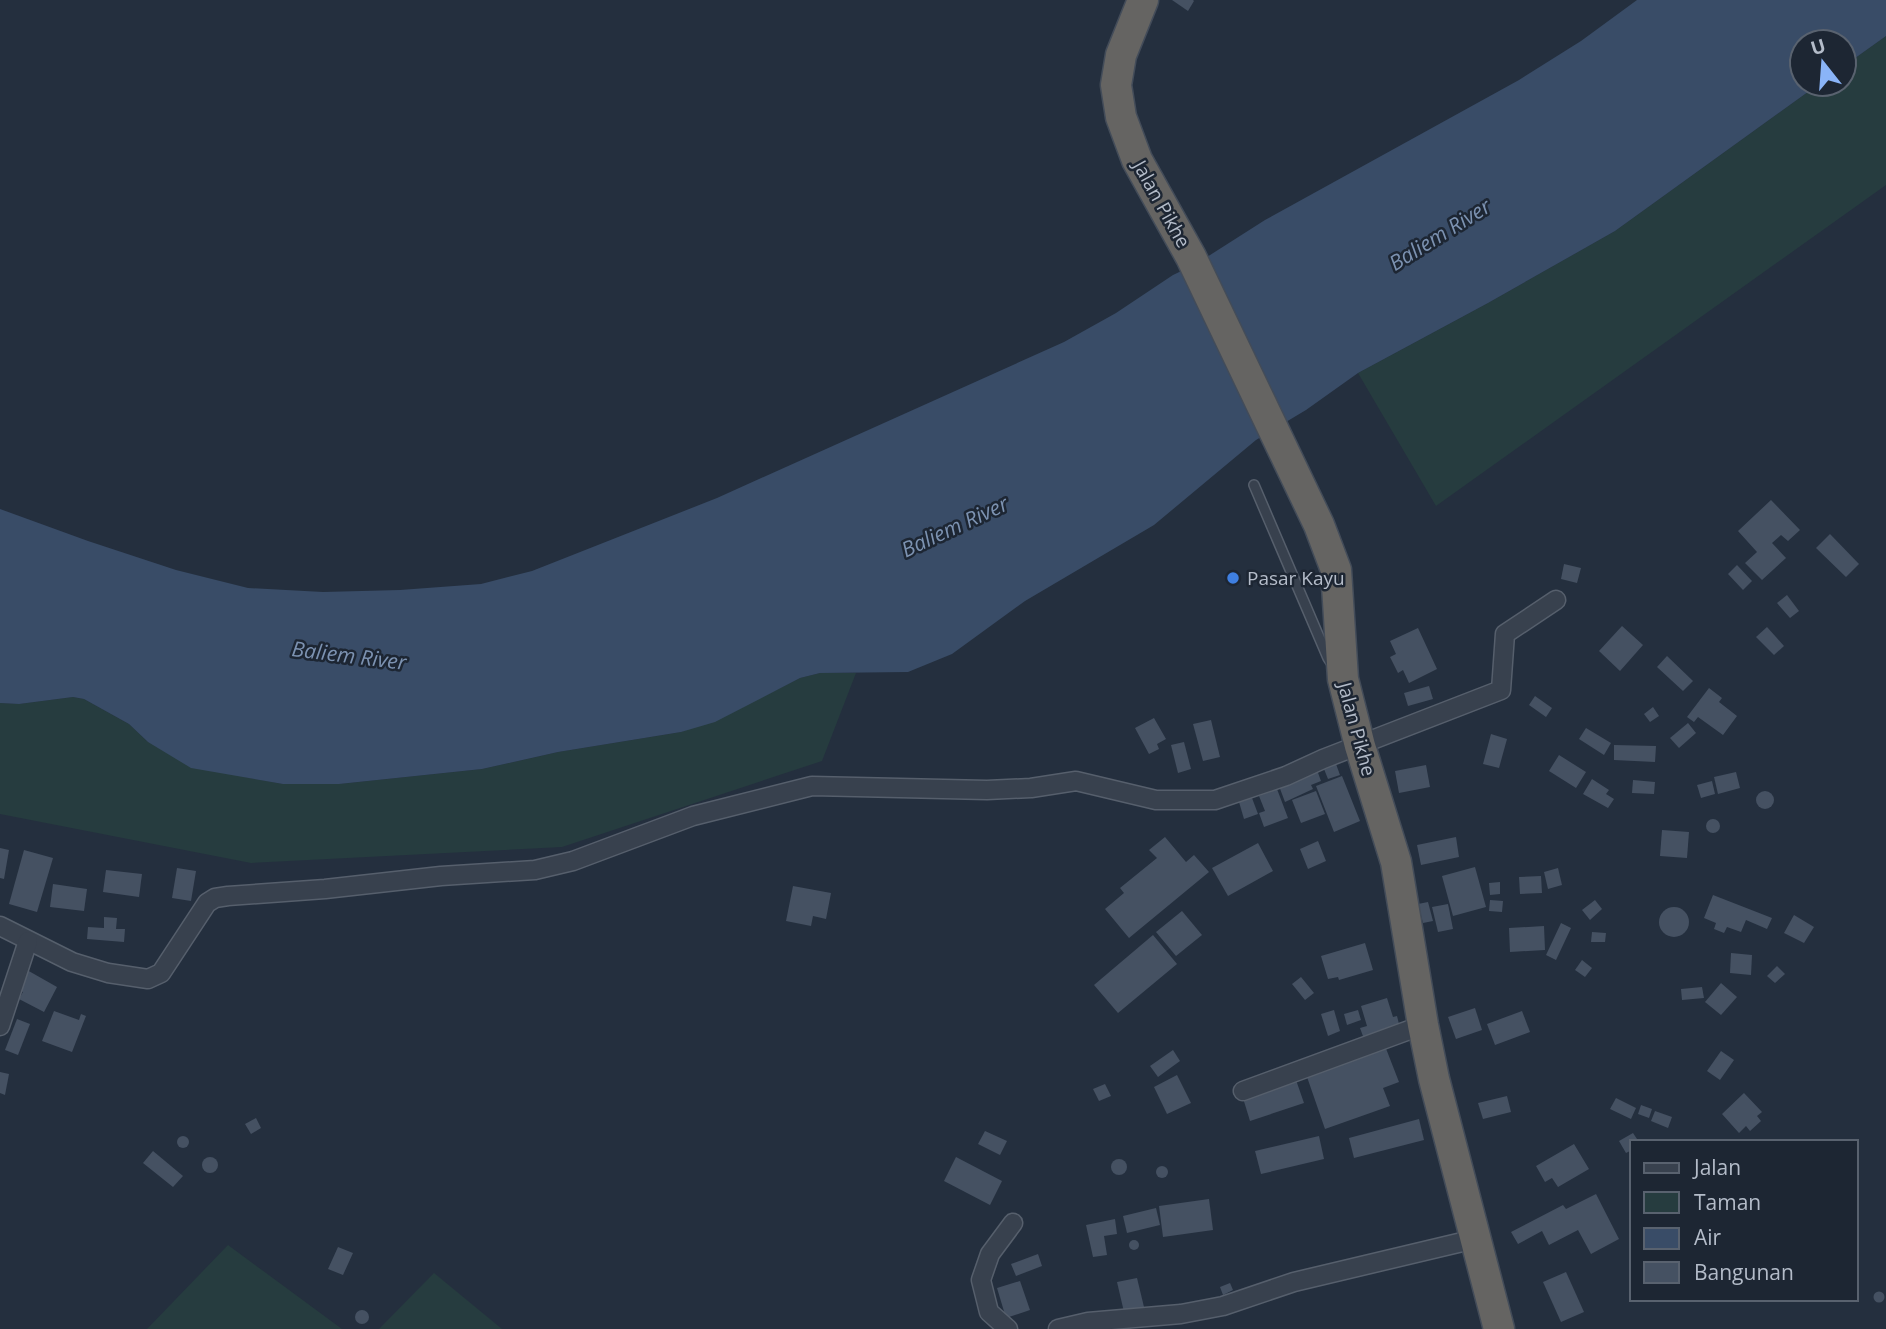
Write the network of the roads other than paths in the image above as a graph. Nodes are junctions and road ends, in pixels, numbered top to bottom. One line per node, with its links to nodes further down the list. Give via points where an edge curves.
1 (1143, 0): 4 (highway, Jalan Pikhe, via 1121,55 1116,85 1122,117 1137,160 1191,257 1319,524 1336,570)
2 (1254, 485): 4 (lane, via 1328,658)
3 (1556, 600): 5 (street, via 1505,634 1501,690)
4 (1343, 679): 5 (highway, Jalan Pikhe)
5 (1360, 746): 7 (street, via 1215,800 1156,800 1076,781 987,790 812,786 693,816 573,862 535,870 215,898 207,903 161,973 148,979 72,962); 8 (highway, Jalan Pikhe, via 1396,862)
6 (0, 926): 7 (street)
7 (28, 941): 9 (street)
8 (1423, 1025): 10 (street); 12 (highway, Jalan Pikhe)
9 (0, 1026)
10 (1243, 1091)
11 (1013, 1223): 13 (street, via 990,1254 981,1280 989,1312)
12 (1475, 1239): 14 (street, via 1294,1282 1223,1306); 15 (highway, Jalan Pikhe)
13 (1008, 1329)
14 (1058, 1329)
15 (1499, 1329)

